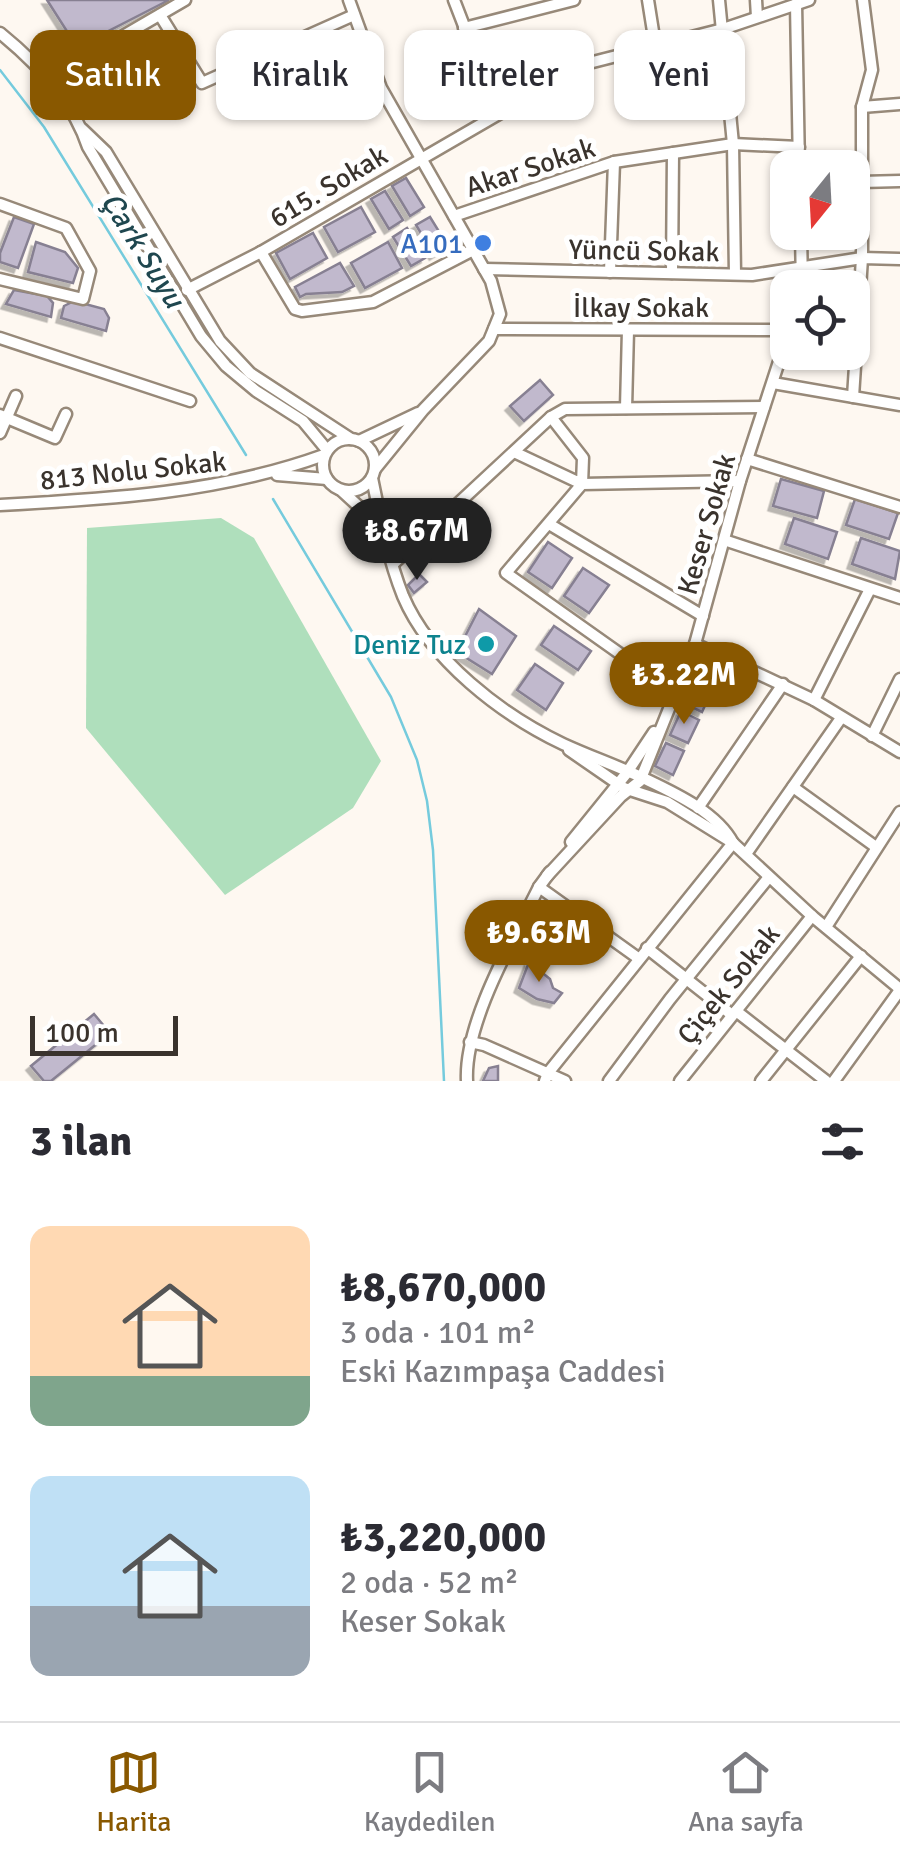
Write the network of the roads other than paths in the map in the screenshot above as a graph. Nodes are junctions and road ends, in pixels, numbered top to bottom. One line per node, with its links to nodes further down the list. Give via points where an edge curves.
1 (185, 0): 12 (street)
2 (349, 0): 11 (street)
3 (454, 0): 14 (street)
4 (574, 0): 14 (street)
5 (648, 0): 17 (street)
6 (719, 0): 15 (street)
7 (756, 0): 13 (street)
8 (809, 0): 10 (street, 615. Sokak)
9 (863, 0): 22 (street, via 872,70)
10 (796, 4): 13 (street, 615. Sokak); 27 (street)
11 (354, 14): 12 (street, via 202,83); 30 (street, via 381,88)
12 (160, 15): 16 (street)
13 (757, 18): 15 (street, 615. Sokak)
14 (464, 28)
15 (722, 29): 18 (street, 615. Sokak); 26 (street)
16 (133, 30)
17 (653, 30)
18 (718, 30)
19 (0, 33): 20 (street)
20 (30, 61)
21 (900, 104): 22 (street)
22 (862, 107): 28 (street)
23 (76, 120): 25 (street)
24 (487, 120): 30 (street, 615. Sokak)
25 (82, 129): 48 (street, via 106,152); 68 (street, via 201,336 226,366 303,421)
26 (732, 144): 27 (street, Akar Sokak); 29 (street, Akar Sokak); 46 (street)
27 (799, 148)
28 (861, 150)
29 (674, 153): 31 (street, Akar Sokak); 45 (street)
30 (418, 158): 35 (street); 39 (street, 615. Sokak)
31 (614, 162): 35 (street, Akar Sokak); 44 (street)
32 (900, 181): 33 (street)
33 (870, 182)
34 (0, 204): 47 (street, via 66,228 90,271 82,299)
35 (454, 216): 36 (street)
36 (474, 250): 39 (street, 615. Sokak, via 373,302 302,310 295,310); 42 (street)
37 (801, 250): 43 (street)
38 (862, 250): 40 (street)
39 (261, 252): 48 (street, 615. Sokak)
40 (862, 258): 41 (street, Yüncü Sokak); 43 (street, Yüncü Sokak); 56 (street)
41 (900, 259)
42 (484, 269): 44 (street, Yüncü Sokak); 49 (street, via 500,314)
43 (802, 269): 46 (street, Yüncü Sokak)
44 (610, 272): 45 (street, Yüncü Sokak)
45 (672, 273): 46 (street, Yüncü Sokak)
46 (734, 274)
47 (0, 278)
48 (187, 290): 66 (street, via 250,372)
49 (494, 329): 50 (street, İlkay Sokak); 61 (street)
50 (628, 330): 51 (street, İlkay Sokak); 60 (street)
51 (770, 332)
52 (0, 338): 57 (street)
53 (776, 370): 54 (street, Keser Sokak)
54 (772, 382): 56 (street); 59 (street, Keser Sokak)
55 (16, 396): 63 (street)
56 (852, 397): 58 (street)
57 (190, 402)
58 (900, 405)
59 (764, 407): 60 (street); 69 (street, Keser Sokak)
60 (626, 408): 64 (street, via 564,409)
61 (423, 410): 66 (street); 70 (street)
62 (66, 414): 63 (street, via 55,438)
63 (3, 417): 65 (street)
64 (551, 417): 67 (street); 74 (street, via 583,458)
65 (0, 433)
66 (355, 440): 68 (street, via 342,440); 70 (street, via 372,452)
67 (514, 452): 74 (street); 81 (street)
68 (326, 453): 71 (street); 72 (street)
69 (747, 459): 73 (street, Keser Sokak); 77 (street)
70 (373, 473): 75 (street, via 361,488); 79 (street)
71 (271, 475): 72 (street); 76 (street, 813 Nolu Sokak, via 185,490)
72 (326, 479): 75 (street)
73 (740, 481): 74 (street); 80 (street, Keser Sokak)
74 (582, 484): 78 (street)
75 (338, 489): 79 (street)
76 (0, 506)
77 (900, 507)
78 (550, 524): 84 (street); 88 (street, via 506,573)
79 (382, 528): 81 (street)
80 (724, 540): 82 (street); 84 (street, Keser Sokak)
81 (393, 564): 93 (street, via 404,598 439,655)
82 (870, 589): 83 (street); 89 (street)
83 (900, 598)
84 (703, 616): 85 (street, Keser Sokak)
85 (694, 644): 87 (street); 88 (street, Keser Sokak)
86 (900, 680): 92 (street)
87 (782, 684): 89 (street); 100 (street)
88 (674, 692): 91 (street, Keser Sokak)
89 (814, 700): 90 (street)
90 (842, 718): 92 (street); 98 (street)
91 (660, 723): 95 (street); 96 (street)
92 (872, 736): 94 (street)
93 (560, 743): 95 (street); 97 (street)
94 (900, 752)
95 (628, 771): 96 (street); 97 (street)
96 (641, 777): 99 (street); 100 (street)
97 (617, 784): 99 (street); 105 (street)
98 (794, 787): 103 (street); 104 (street)
99 (630, 791): 102 (street, via 667,802); 105 (street)
100 (698, 808): 102 (street)
101 (900, 812): 103 (street)
102 (733, 843): 104 (street); 110 (street)
103 (876, 847): 109 (street)
104 (746, 854): 106 (street)
105 (548, 876): 107 (street)
106 (769, 877): 108 (street); 113 (street)
107 (538, 887): 112 (street); 116 (street)
108 (812, 916): 109 (street); 115 (street, Çiçek Sokak)
109 (826, 927): 111 (street)
110 (647, 948): 112 (street); 113 (street)
111 (861, 956): 114 (street); 117 (street)
112 (638, 958): 118 (street)
113 (688, 979): 115 (street); 121 (street)
114 (899, 984): 125 (street)
115 (734, 1013): 117 (street); 122 (street, Çiçek Sokak)
116 (470, 1042): 118 (street); 119 (street)
117 (786, 1049): 123 (street); 124 (street)
118 (546, 1077): 120 (street)
119 (467, 1081)
120 (565, 1081)
121 (608, 1081)
122 (680, 1081)
123 (760, 1081)
124 (826, 1081)
125 (834, 1081)

